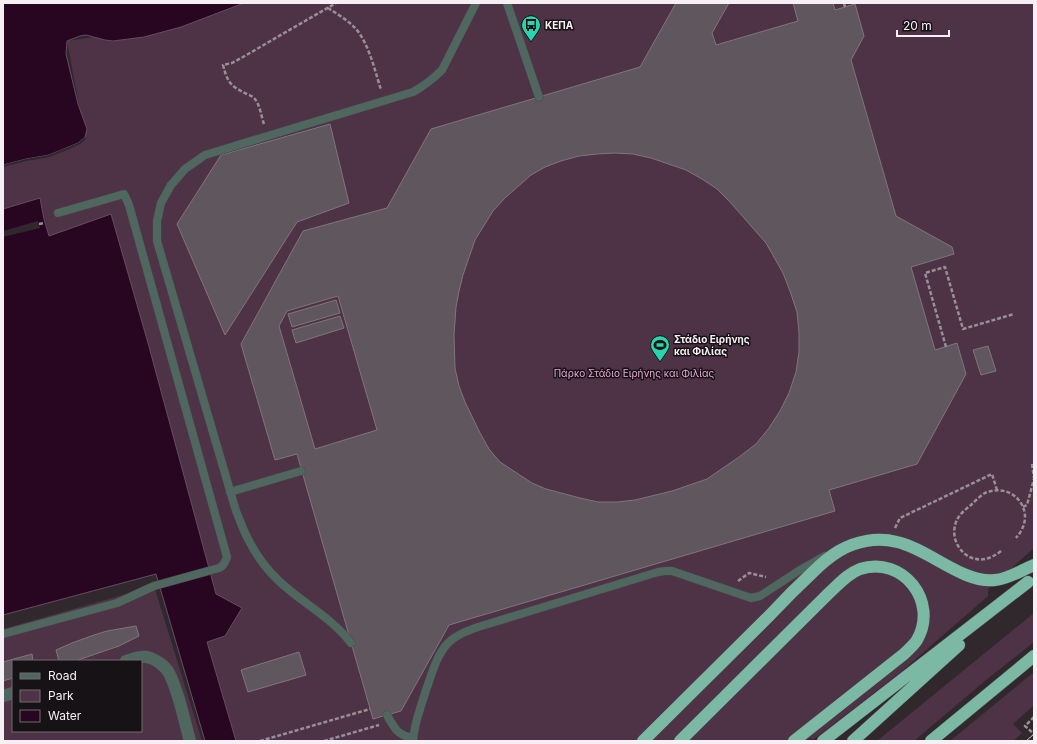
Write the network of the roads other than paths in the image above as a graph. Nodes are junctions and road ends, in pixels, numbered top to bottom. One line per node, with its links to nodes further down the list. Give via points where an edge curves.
1 (476, 3): 6 (lane, via 442,70 425,85 406,95 206,155 186,169 171,185 161,203 157,241)
2 (507, 3): 3 (lane)
3 (539, 97)
4 (58, 213): 10 (lane, via 124,194 227,557 222,567 154,586 118,603)
5 (301, 471): 6 (lane)
6 (230, 492): 11 (lane, via 248,540 264,564 296,596 333,623)
7 (839, 550): 8 (highway, via 873,540 898,542 970,577 984,580 1007,577); 15 (lane, via 800,570 760,596 751,598 672,571 665,571 466,631 449,642 436,661 416,721); 17 (highway, via 801,584)
8 (1034, 565)
9 (1031, 580): 20 (highway); 21 (highway)
10 (3, 634)
11 (351, 643)
12 (1034, 656): 22 (highway)
13 (130, 660): 16 (street, via 149,658 165,667 177,694)
14 (389, 718): 15 (lane, via 399,734)
15 (413, 740)
16 (190, 741)
17 (643, 741)
18 (680, 741): 19 (highway, via 848,576 872,567 898,572 909,580 922,602 924,615 917,640 904,654)
19 (794, 741)
20 (823, 741)
21 (853, 741)
22 (931, 741)

